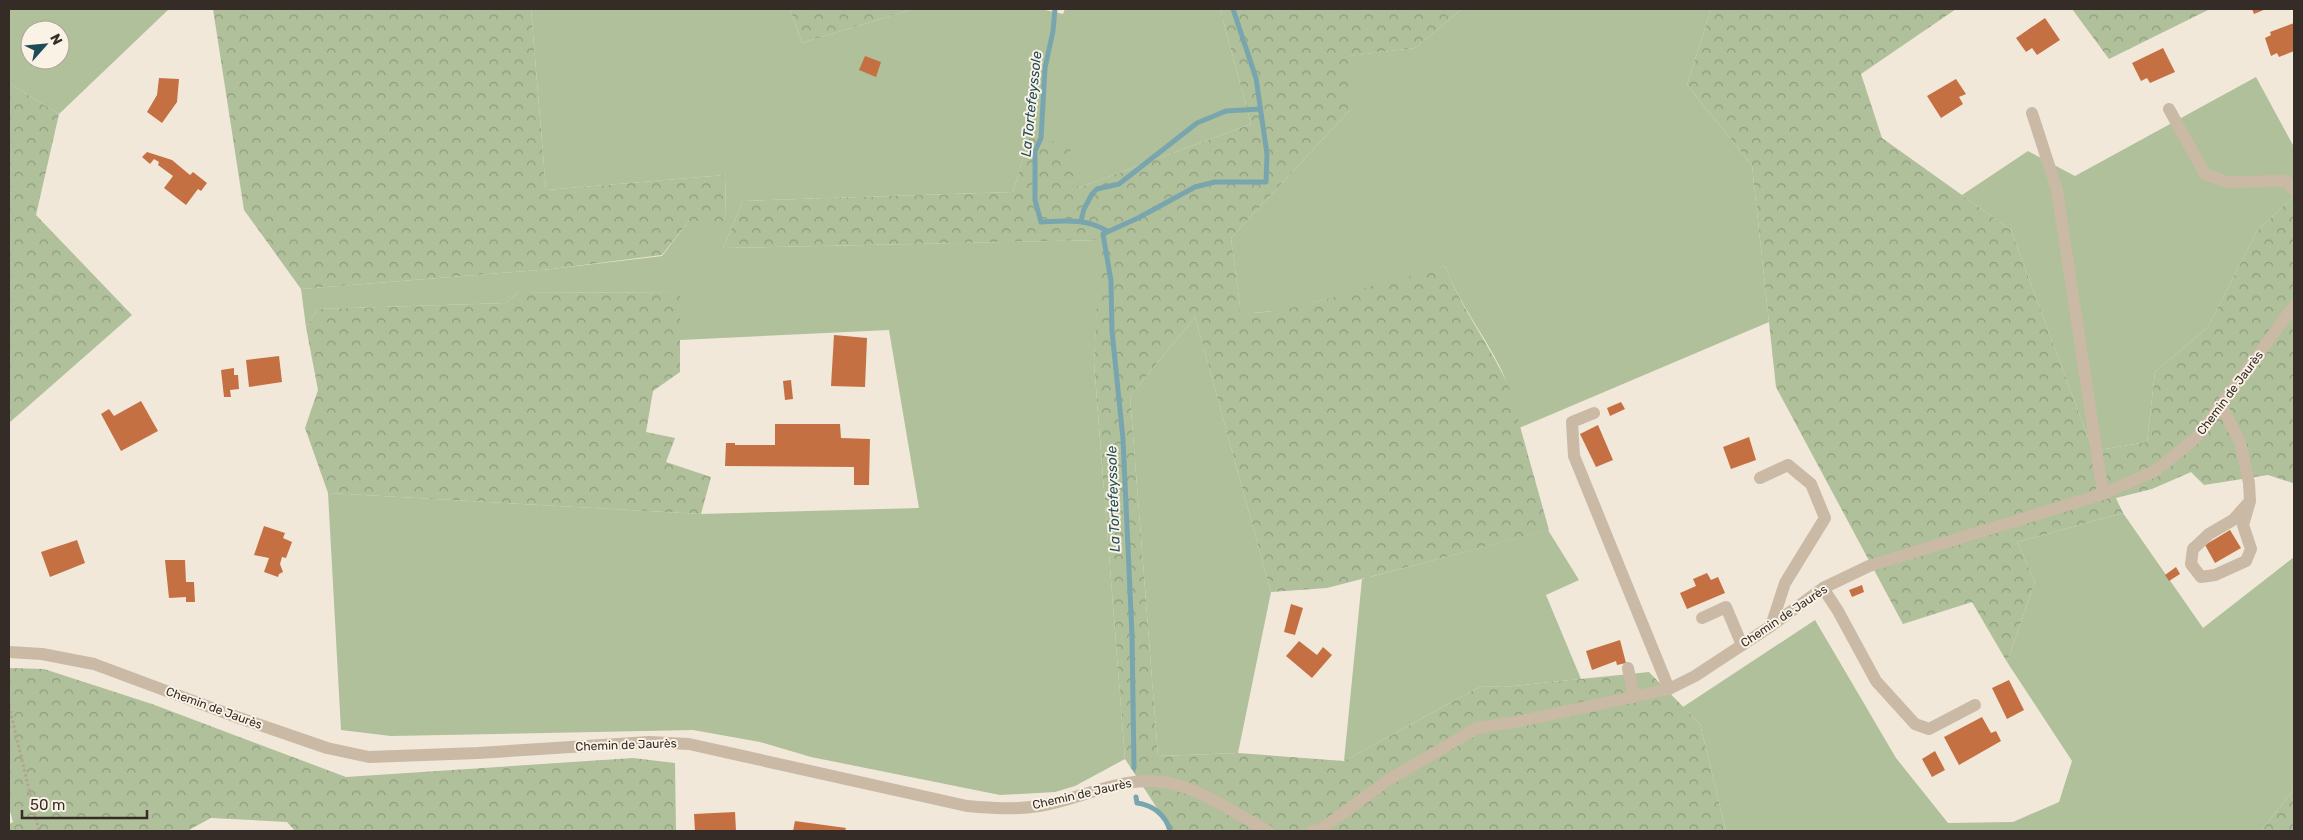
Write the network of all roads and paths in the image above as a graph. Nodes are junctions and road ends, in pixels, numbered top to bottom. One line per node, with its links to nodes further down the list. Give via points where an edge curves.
1 (2169, 109): 3 (street, via 2205,174 2227,182 2286,181)
2 (2032, 113): 8 (street, via 2057,190)
3 (2294, 190)
4 (2294, 306): 5 (street, Chemin de Jaurès)
5 (2221, 405): 8 (street, Chemin de Jaurès, via 2197,437 2155,471); 9 (street, via 2240,442)
6 (1594, 413): 16 (street, via 1572,422 1574,456)
7 (1760, 478): 12 (street, via 1788,465 1811,484 1825,518 1785,583)
8 (2103, 494): 10 (street, Chemin de Jaurès, via 1868,566)
9 (2250, 502): 9 (street, via 2233,520 2192,549 2191,564 2201,577 2215,575 2246,561 2251,549 2244,525)
10 (1823, 588): 12 (street, Chemin de Jaurès); 18 (street, via 1876,681 1915,724 1929,729)
11 (1702, 618): 13 (street, via 1726,607)
12 (1771, 626): 13 (street, Chemin de Jaurès)
13 (1742, 645): 16 (street, Chemin de Jaurès)
14 (9, 652): 21 (street, Chemin de Jaurès, via 42,654 94,664 231,716 327,748 369,757 649,742 689,744 967,806 1004,809 1040,806 1139,781 1172,783 1202,795)
15 (1628, 668): 17 (street)
16 (1669, 689): 17 (street, Chemin de Jaurès)
17 (1634, 697): 22 (street, Chemin de Jaurès, via 1477,728 1388,780 1323,828)
18 (1976, 705)
19 (9, 706): 20 (path)
20 (39, 831)
21 (1268, 831)
22 (1313, 831)

